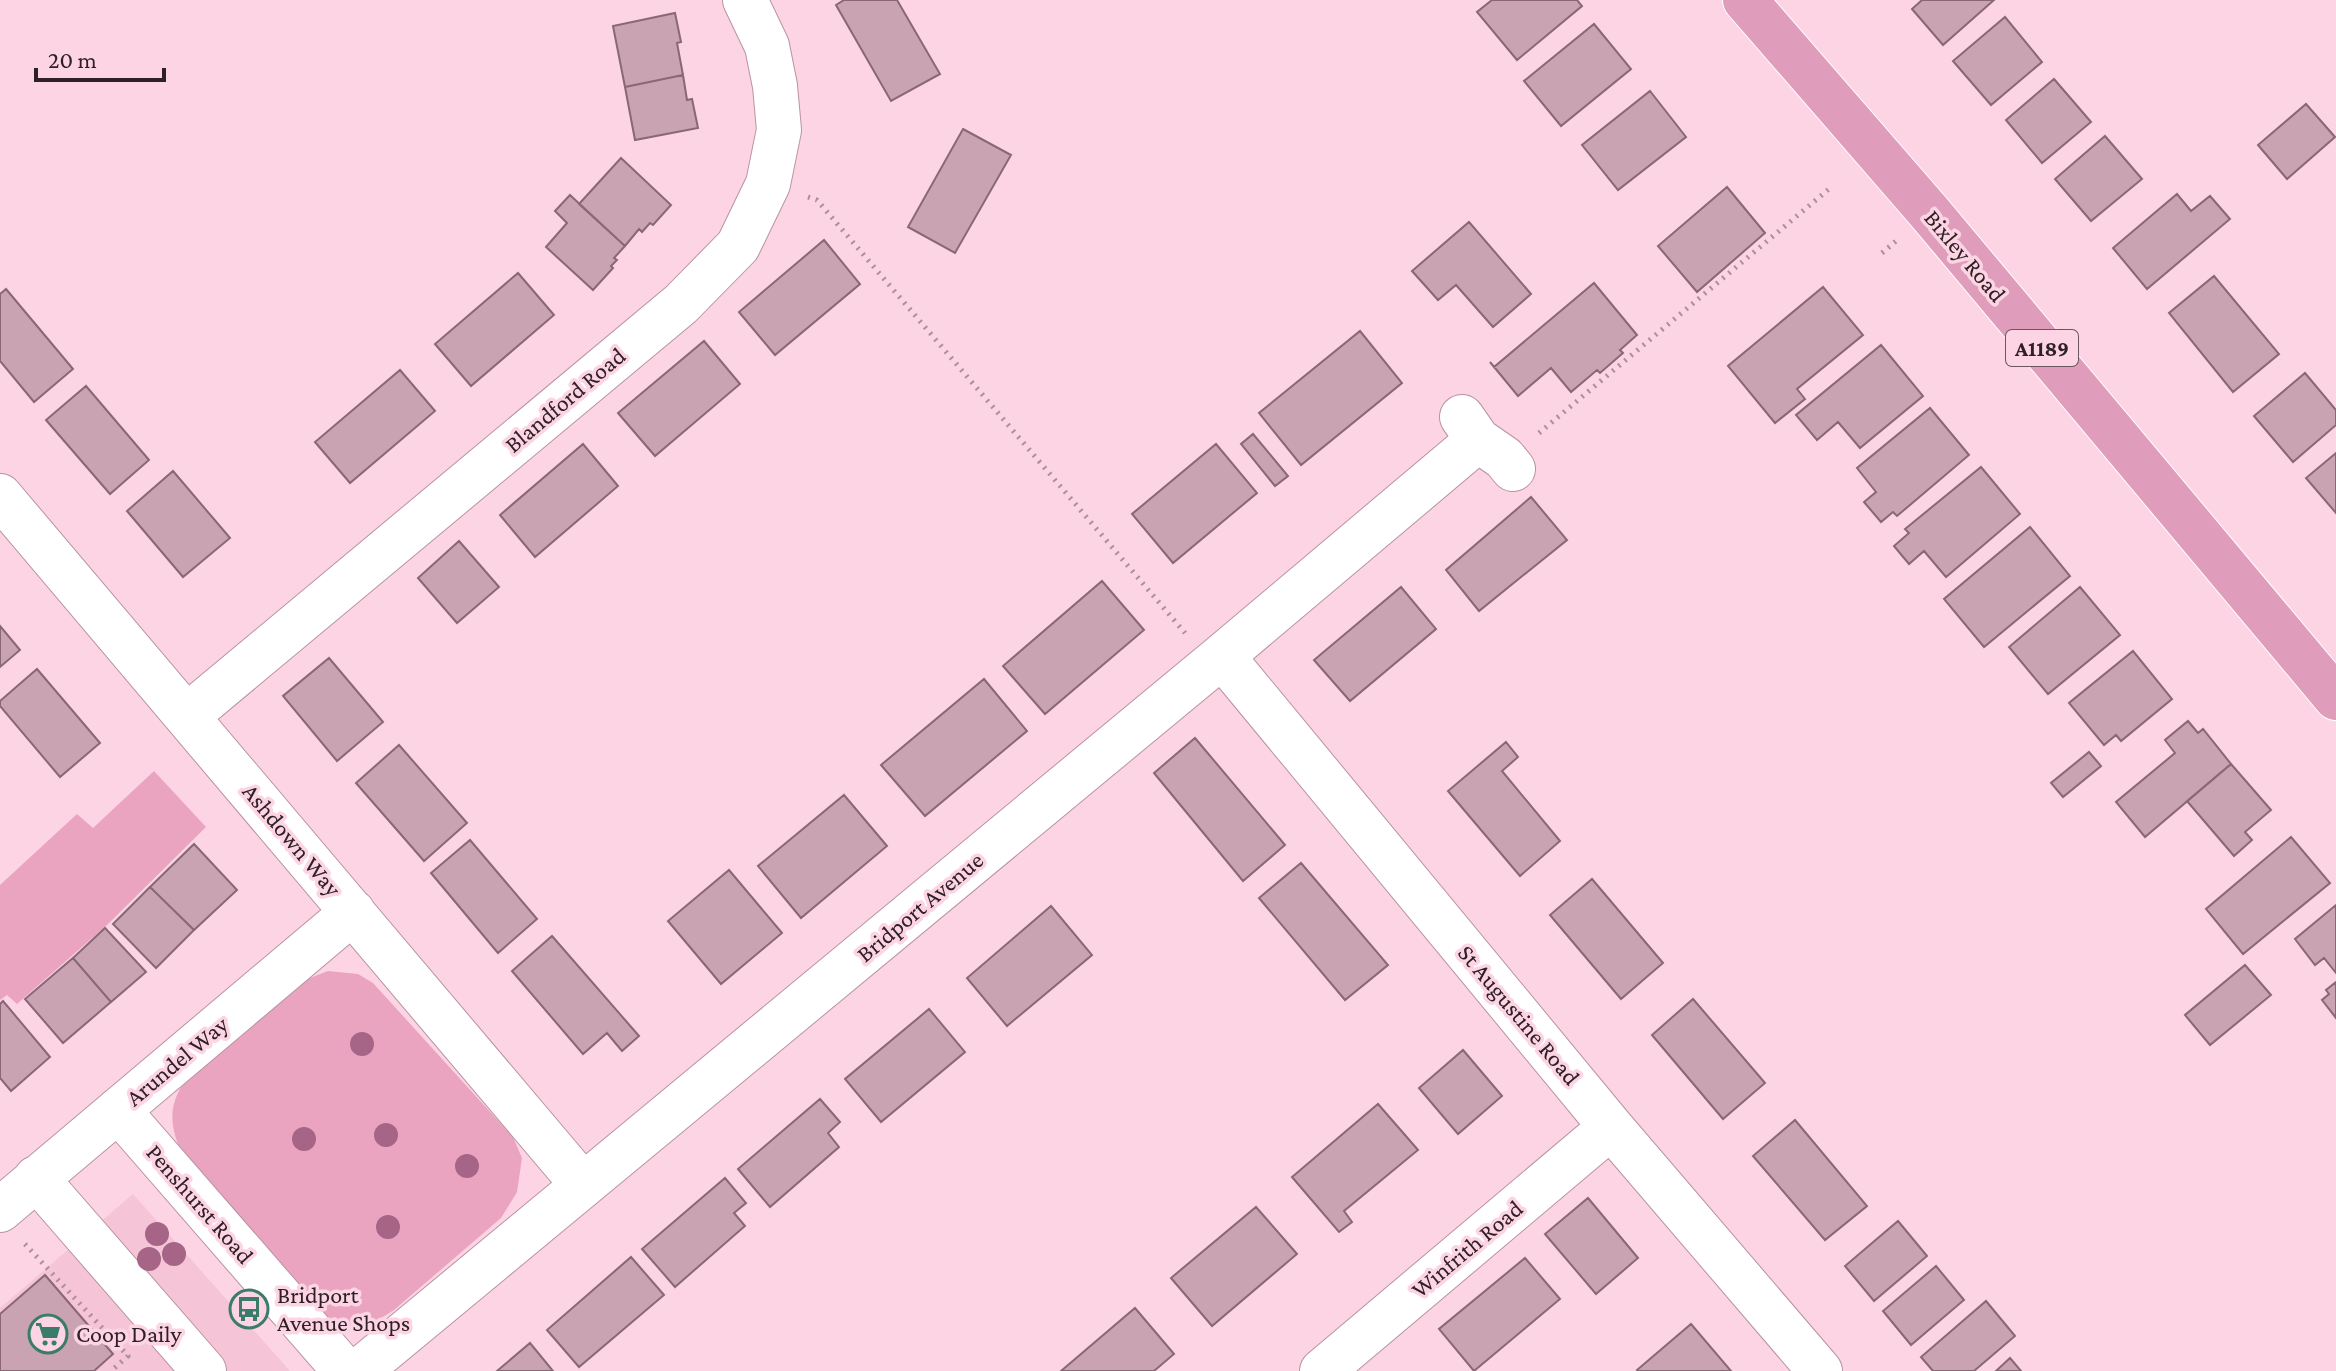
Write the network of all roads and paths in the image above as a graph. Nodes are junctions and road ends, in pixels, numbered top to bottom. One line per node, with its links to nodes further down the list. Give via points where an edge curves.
1 (745, 0): 3 (street, Blandford Road, via 767,46 775,86 779,130)
2 (1745, 0): 8 (main road, Bixley Road / A1189)
3 (768, 184): 7 (path, via 817,200 1195,645); 9 (street, Blandford Road, via 738,246 681,304)
4 (1829, 189): 5 (path, via 1525,446)
5 (1490, 446): 7 (street, Bridport Avenue)
6 (0, 496): 9 (street, Ashdown Way)
7 (1222, 656): 12 (street, St Augustine Road); 14 (street, Bridport Avenue)
8 (2336, 698)
9 (187, 716): 10 (street, Ashdown Way)
10 (353, 912): 11 (street, Arundel Way); 14 (street, Ashdown Way)
11 (118, 1110): 13 (street, Arundel Way); 18 (street, Penshurst Road)
12 (1611, 1127): 20 (street, Winfrith Road); 21 (street, St Augustine Road)
13 (36, 1178): 15 (street, Arundel Way); 17 (street)
14 (583, 1185): 19 (street, Bridport Avenue)
15 (11, 1225): 16 (path, via 128,1356)
16 (111, 1371)
17 (204, 1371)
18 (345, 1371)
19 (359, 1371)
20 (1322, 1371)
21 (1820, 1371)

